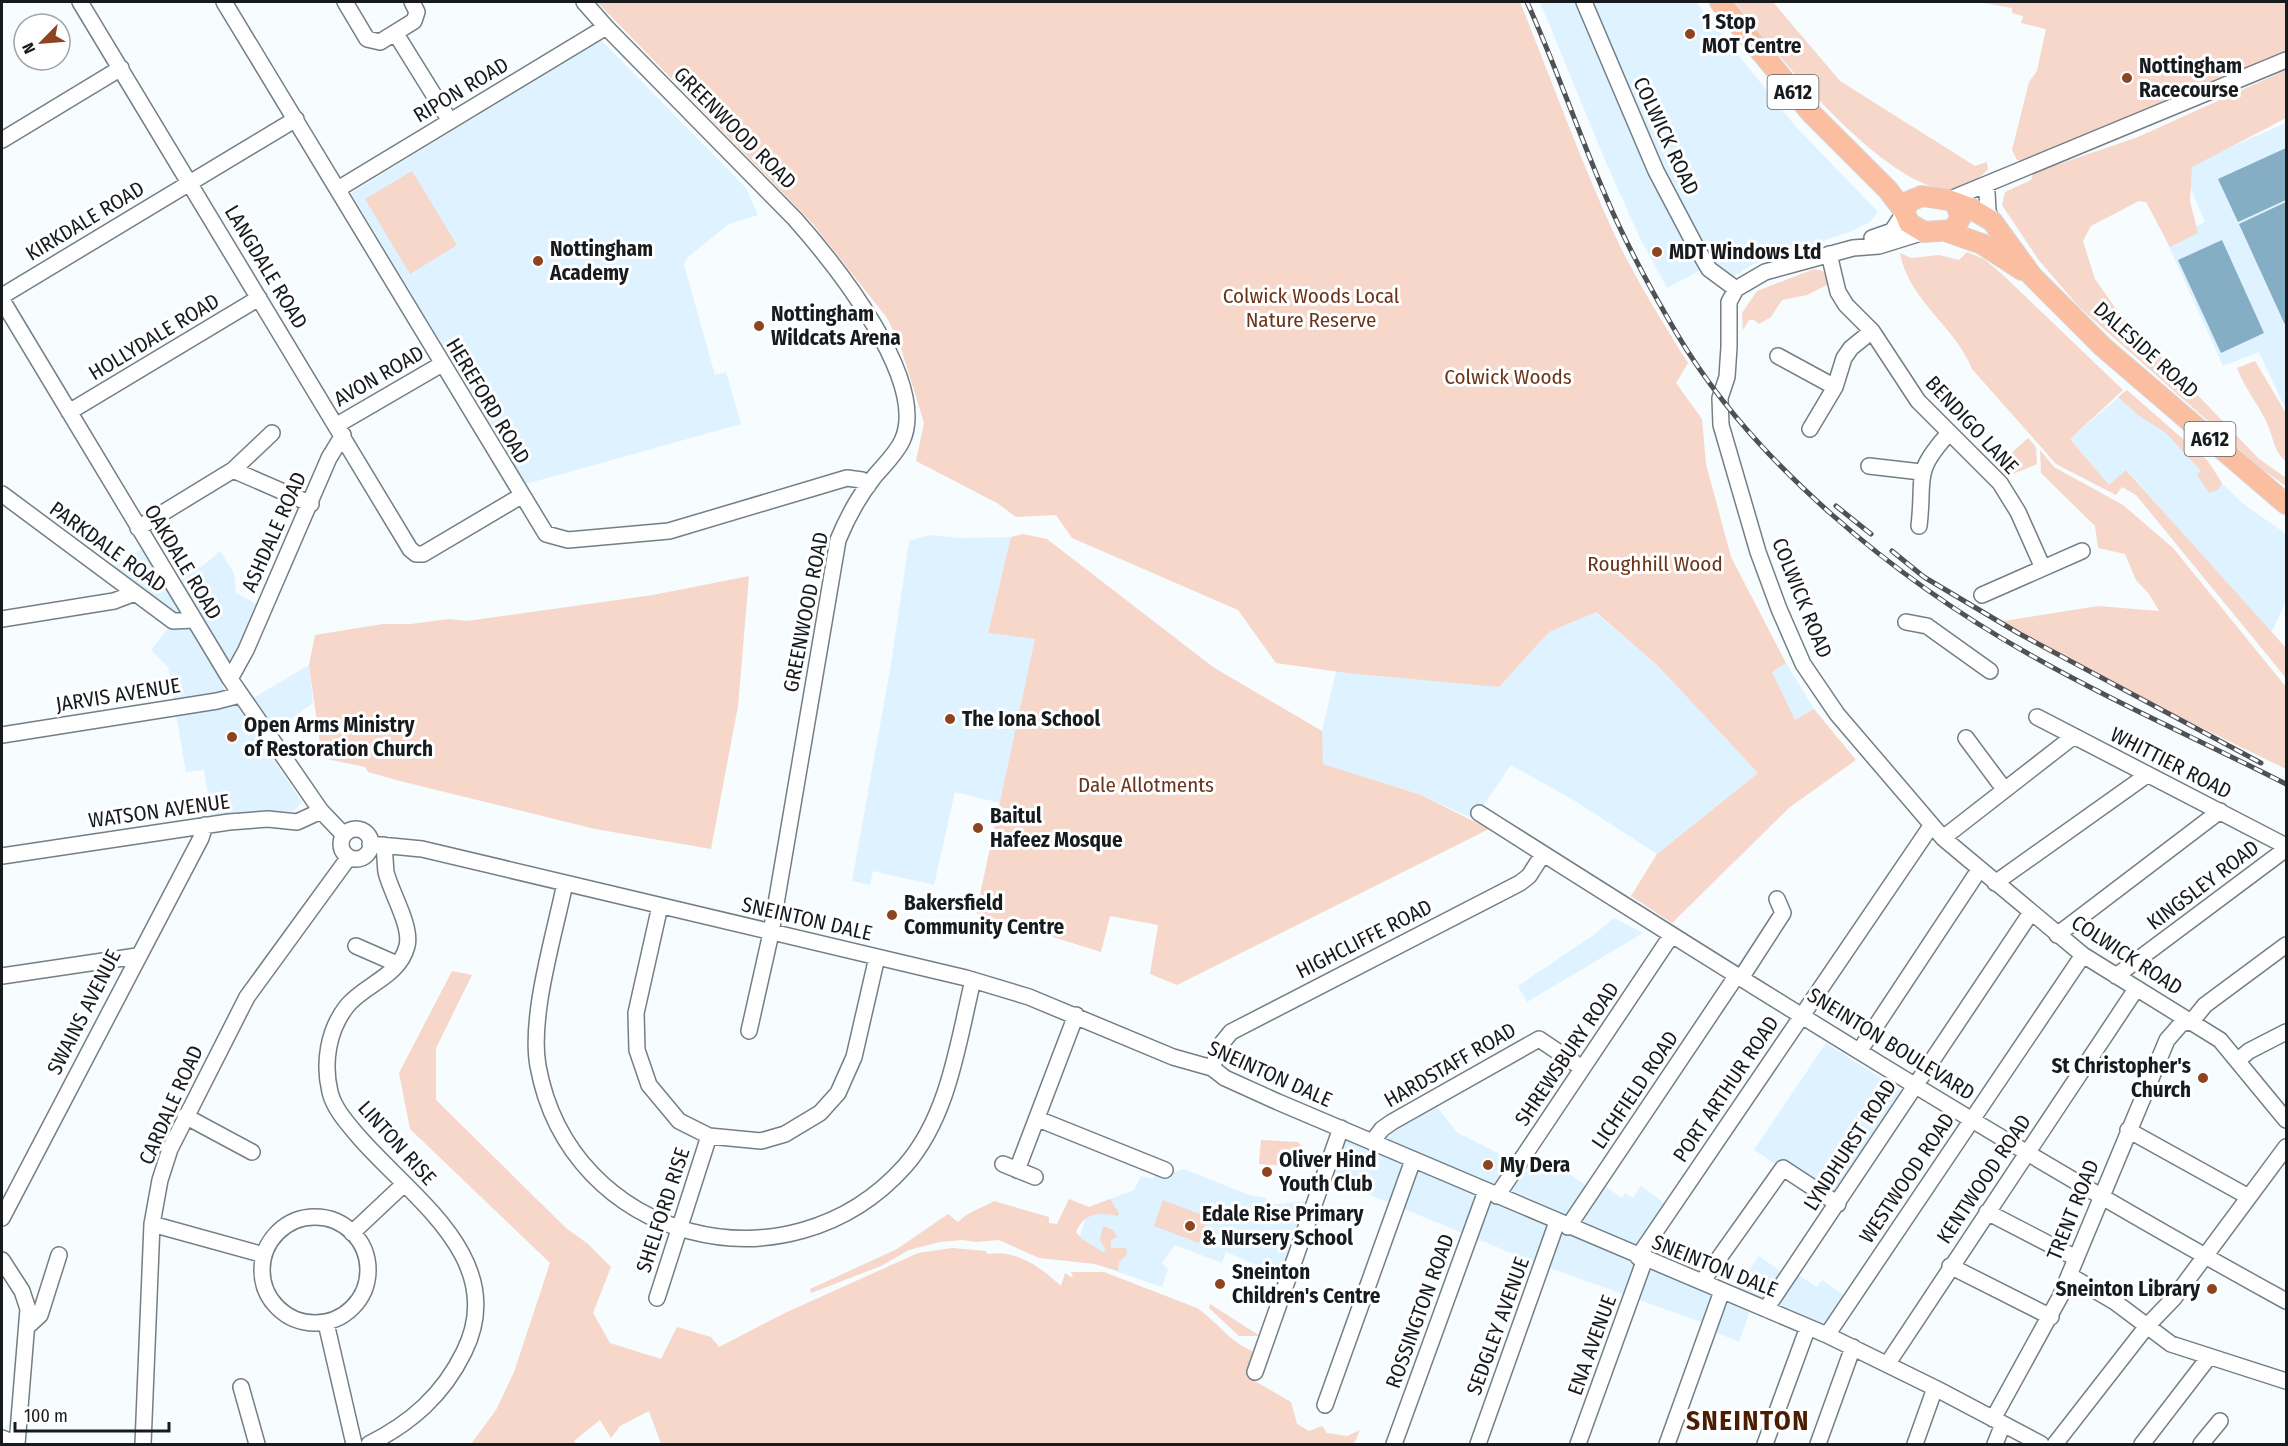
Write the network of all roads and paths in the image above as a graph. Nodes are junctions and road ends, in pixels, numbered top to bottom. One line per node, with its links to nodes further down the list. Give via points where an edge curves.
1 (80, 2): 11 (street, LANGDALE ROAD)
2 (224, 2): 12 (street, HEREFORD ROAD)
3 (345, 2): 9 (street, via 368,39 380,42)
4 (412, 2): 9 (street, via 417,12 414,21)
5 (584, 2): 8 (street, GREENWOOD ROAD)
6 (1584, 2): 28 (street, COLWICK ROAD, via 1656,171 1709,268)
7 (1720, 2): 15 (main road, A612, via 1811,113)
8 (606, 27): 13 (street, RIPON ROAD); 43 (street, GREENWOOD ROAD, via 795,219 873,321 896,373 907,416 901,444)
9 (396, 33): 13 (street)
10 (2286, 60): 16 (street)
11 (121, 68): 14 (street); 17 (street, LANGDALE ROAD)
12 (296, 119): 17 (street, KIRKDALE ROAD); 18 (street, HEREFORD ROAD)
13 (450, 121): 18 (street, RIPON ROAD)
14 (2, 140)
15 (1875, 175): 20 (main road, A612); 21 (main road, A612)
16 (1999, 180): 19 (street); 22 (street)
17 (190, 182): 29 (street, KIRKDALE ROAD); 30 (street, LANGDALE ROAD)
18 (338, 189): 33 (street, HEREFORD ROAD)
19 (1987, 193): 22 (street); 23 (street)
20 (1922, 196): 21 (main road, via 1910,201); 22 (main road)
21 (1904, 212): 24 (main road, via 1909,223); 25 (street, via 1892,231)
22 (1957, 212): 23 (main road, DALESIDE ROAD / A612); 24 (main road); 27 (main road, DALESIDE ROAD / A612, via 1982,244)
23 (1992, 221): 27 (main road, DALESIDE ROAD / A612)
24 (1924, 232): 25 (street, via 1879,246)
25 (1853, 248): 26 (street)
26 (1829, 254): 28 (street, via 1765,272); 31 (street, BENDIGO LANE, via 1840,297)
27 (2032, 276): 47 (main road, DALESIDE ROAD / A612, via 2103,347)
28 (1736, 289): 70 (street, COLWICK ROAD, via 1728,311 1727,377 1720,398 1720,418 1765,573 1795,648 1813,680 1856,738)
29 (2, 298): 35 (street, OAKDALE ROAD)
30 (259, 298): 35 (street, HOLLYDALE ROAD); 37 (street, LANGDALE ROAD)
31 (1872, 331): 34 (street, via 1844,358); 39 (street, BENDIGO LANE, via 1912,394)
32 (1783, 363): 34 (street)
33 (442, 364): 37 (street, AVON ROAD); 45 (street, HEREFORD ROAD)
34 (1835, 387): 36 (street)
35 (69, 412): 49 (street, OAKDALE ROAD)
36 (1817, 424)
37 (340, 430): 45 (street, LANGDALE ROAD, via 416,554 423,554); 46 (street, ASHDALE ROAD)
38 (272, 433): 40 (street)
39 (1949, 433): 42 (street); 51 (street, BENDIGO LANE, via 2005,490)
40 (233, 470): 46 (street); 49 (street)
41 (1875, 472): 42 (street)
42 (1921, 472): 48 (street)
43 (868, 486): 45 (street, HEREFORD ROAD, via 862,480 847,478 669,531 568,540 546,534); 84 (street, GREENWOOD ROAD, via 845,523 836,550)
44 (2, 494): 53 (street, PARKDALE ROAD)
45 (521, 496)
46 (310, 504): 58 (street, ASHDALE ROAD)
47 (2286, 504)
48 (1924, 518)
49 (138, 528): 55 (street, OAKDALE ROAD)
50 (2082, 551): 51 (street, via 2070,564)
51 (2043, 568): 52 (street)
52 (1987, 588)
53 (135, 594): 54 (street, via 114,601); 55 (street, PARKDALE ROAD, via 173,621)
54 (2, 619)
55 (194, 620): 58 (street, OAKDALE ROAD)
56 (1906, 622): 57 (street, via 1927,626)
57 (1990, 670)
58 (230, 679): 59 (street, OAKDALE ROAD)
59 (240, 695): 61 (street, JARVIS AVENUE, via 217,702); 66 (street, OAKDALE ROAD)
60 (2037, 717): 62 (street, WHITTIER ROAD)
61 (2, 735)
62 (2074, 736): 64 (street, WHITTIER ROAD); 65 (street)
63 (1966, 738): 65 (street)
64 (2147, 775): 67 (street, WHITTIER ROAD); 80 (street)
65 (2004, 789): 72 (street)
66 (321, 811): 69 (street, WATSON AVENUE, via 297,822 260,819); 71 (street, OAKDALE ROAD)
67 (2220, 811): 74 (street, WHITTIER ROAD); 85 (street)
68 (1479, 813): 75 (street, SNEINTON BOULEVARD)
69 (205, 825): 76 (street, WATSON AVENUE); 90 (street, SWAINS AVENUE)
70 (1931, 826): 72 (street, COLWICK ROAD); 98 (street, PORT ARTHUR ROAD)
71 (344, 835): 73 (street, SNEINTON DALE, via 360,830); 77 (street, via 342,850)
72 (1942, 838): 78 (street, COLWICK ROAD)
73 (377, 844): 77 (street, via 361,858); 79 (street, SNEINTON DALE, via 422,849); 92 (street, LINTON RISE, via 406,932 407,945)
74 (2286, 847): 94 (street, KINGSLEY ROAD)
75 (1543, 854): 86 (street, SNEINTON BOULEVARD); 105 (street, HIGHCLIFFE ROAD, via 1520,883 1231,1032 1222,1042)
76 (2, 856)
77 (349, 857): 108 (street, CARDALE ROAD, via 253,987)
78 (1979, 870): 80 (street, COLWICK ROAD); 103 (street)
79 (566, 883): 82 (street, SNEINTON DALE); 131 (street, via 538,1011 537,1063 543,1090 554,1120 574,1154 603,1186 642,1214)
80 (1995, 884): 83 (street, COLWICK ROAD)
81 (1777, 898): 95 (street, LICHFIELD ROAD, via 1783,913 1778,924)
82 (660, 906): 84 (street, SNEINTON DALE); 114 (street, via 636,1013 637,1050 649,1085 679,1121)
83 (2030, 914): 85 (street, COLWICK ROAD); 107 (street, LYNDHURST ROAD)
84 (771, 933): 91 (street, SNEINTON DALE); 101 (street, GREENWOOD ROAD)
85 (2057, 935): 89 (street, COLWICK ROAD)
86 (1671, 936): 95 (street, SNEINTON BOULEVARD); 106 (street, SHREWSBURY ROAD)
87 (2286, 945): 100 (street, TRENT ROAD, via 2205,1005)
88 (356, 946): 92 (street)
89 (2083, 955): 94 (street, COLWICK ROAD); 109 (street, WESTWOOD ROAD)
90 (137, 956): 93 (street); 128 (street, SWAINS AVENUE)
91 (877, 957): 96 (street, SNEINTON DALE); 114 (street, via 854,1057 838,1093 820,1113 785,1134 761,1140)
92 (397, 964): 122 (street, LINTON RISE, via 347,1006 328,1042 328,1067 330,1093 342,1117)
93 (2, 976)
94 (2116, 976): 97 (street, COLWICK ROAD)
95 (1739, 977): 98 (street, SNEINTON BOULEVARD); 130 (street, LICHFIELD ROAD)
96 (973, 980): 99 (street, SNEINTON DALE); 131 (street, via 950,1080 931,1125 906,1164 869,1200 818,1226 773,1238 729,1239)
97 (2136, 988): 100 (street, COLWICK ROAD); 117 (street, KENTWOOD ROAD)
98 (1802, 1014): 103 (street, SNEINTON BOULEVARD); 136 (street, PORT ARTHUR ROAD)
99 (1076, 1015): 105 (street, SNEINTON DALE, via 1173,1057); 110 (street)
100 (2192, 1021): 104 (street, COLWICK ROAD); 113 (street, TRENT ROAD, via 2181,1024 2167,1040)
101 (749, 1031)
102 (2286, 1032): 104 (street)
103 (1860, 1050): 107 (street, SNEINTON BOULEVARD)
104 (2238, 1060): 111 (street, COLWICK ROAD)
105 (1212, 1068): 112 (street, SNEINTON DALE, via 1233,1082)
106 (1582, 1068): 115 (street, HARDSTAFF ROAD, via 1539,1039 1392,1122); 123 (street, SHREWSBURY ROAD)
107 (1915, 1084): 109 (street, SNEINTON BOULEVARD); 126 (street, LYNDHURST ROAD)
108 (185, 1116): 118 (street); 129 (street, CARDALE ROAD, via 160,1180)
109 (1971, 1118): 117 (street, SNEINTON BOULEVARD); 151 (street, WESTWOOD ROAD)
110 (1038, 1119): 120 (street); 121 (street, via 1010,1167)
111 (2286, 1120)
112 (1341, 1128): 115 (street, SNEINTON DALE); 155 (street)
113 (2128, 1130): 124 (street, TRENT ROAD); 125 (street)
114 (709, 1136): 131 (street, SHELFORD RISE)
115 (1372, 1142): 119 (street, SNEINTON DALE)
116 (2286, 1147): 125 (street)
117 (2027, 1151): 124 (street, SNEINTON BOULEVARD); 127 (street, KENTWOOD ROAD)
118 (252, 1152)
119 (1413, 1160): 123 (street, SNEINTON DALE); 159 (street)
120 (1155, 1170)
121 (1035, 1177)
122 (404, 1185): 132 (street); 167 (street, LINTON RISE, via 442,1222 468,1261 476,1301 469,1342 453,1375 429,1405 397,1430)
123 (1491, 1194): 130 (street, SNEINTON DALE); 168 (street, ROSSINGTON ROAD)
124 (2102, 1195): 134 (street, SNEINTON BOULEVARD); 137 (street, TRENT ROAD)
125 (2247, 1197): 134 (street)
126 (1838, 1204): 141 (street, via 1783,1168); 145 (street, LYNDHURST ROAD)
127 (1987, 1212): 137 (street); 139 (street, KENTWOOD ROAD)
128 (2, 1218)
129 (152, 1224): 133 (street); 164 (street, CARDALE ROAD)
130 (1563, 1225): 136 (street, SNEINTON DALE); 169 (street, SEDGLEY AVENUE)
131 (681, 1230): 143 (street, SHELFORD RISE)
132 (352, 1233): 133 (street, via 329,1219 302,1219 278,1232); 147 (street, via 366,1257 366,1286 351,1310)
133 (264, 1255): 147 (street, via 263,1282 276,1307 299,1321)
134 (2204, 1255): 144 (street, SNEINTON BOULEVARD); 149 (street, via 2174,1298)
135 (59, 1256): 148 (street, via 40,1315)
136 (1642, 1258): 141 (street, SNEINTON DALE); 170 (street, ENA AVENUE)
137 (2076, 1258): 140 (street, TRENT ROAD)
138 (2, 1260): 148 (street, via 22,1291)
139 (1950, 1266): 146 (street); 154 (street, KENTWOOD ROAD)
140 (2070, 1275): 146 (street, TRENT ROAD); 149 (street)
141 (1702, 1282): 142 (street, SNEINTON DALE)
142 (1722, 1291): 145 (street, SNEINTON DALE); 171 (street)
143 (657, 1298)
144 (2286, 1301)
145 (1766, 1309): 150 (street, SNEINTON DALE)
146 (2051, 1317): 161 (street, TRENT ROAD)
147 (326, 1323): 166 (street)
148 (28, 1326): 163 (street)
149 (2147, 1326): 153 (street, via 2171,1344); 177 (street)
150 (1809, 1327): 151 (street, SNEINTON DALE); 172 (street)
151 (1827, 1335): 152 (street, SNEINTON DALE)
152 (1853, 1347): 154 (street, SNEINTON DALE); 173 (street)
153 (2209, 1357): 156 (street); 178 (street)
154 (1888, 1364): 158 (street, SNEINTON DALE)
155 (1255, 1371)
156 (2286, 1381)
157 (241, 1387): 165 (street)
158 (1935, 1388): 161 (street, SNEINTON DALE); 174 (street)
159 (1325, 1405)
160 (2220, 1421): 179 (street)
161 (1998, 1422): 175 (street, TRENT ROAD); 176 (street, SNEINTON DALE)
162 (2, 1438): 163 (street)
163 (17, 1444)
164 (143, 1444)
165 (257, 1444)
166 (354, 1444)
167 (369, 1444)
168 (1394, 1444)
169 (1478, 1444)
170 (1578, 1444)
171 (1667, 1444)
172 (1765, 1444)
173 (1818, 1444)
174 (1915, 1444)
175 (1995, 1444)
176 (2041, 1444)
177 (2055, 1444)
178 (2142, 1444)
179 (2201, 1444)

